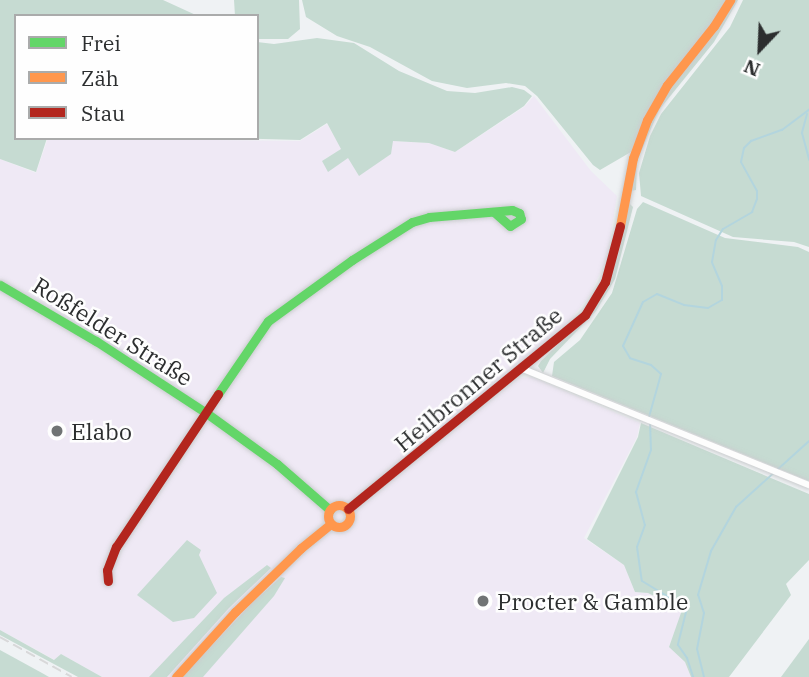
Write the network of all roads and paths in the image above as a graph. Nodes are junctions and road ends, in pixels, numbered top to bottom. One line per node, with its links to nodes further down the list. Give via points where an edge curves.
1 (730, 0): 4 (street, Heilbronner Straße, via 667,85 643,128 630,169 614,257 596,298 566,334)
2 (494, 212): 5 (street, Roßfelder Straße, via 423,219 401,227 352,260 268,321)
3 (0, 285): 5 (street, Roßfelder Straße)
4 (523, 369): 6 (street); 7 (street, Heilbronner Straße)
5 (205, 412): 8 (street, Roßfelder Straße, via 277,464); 10 (street, Roßfelder Straße, via 116,547)
6 (809, 485)
7 (348, 509): 8 (street, via 341,505); 9 (street, via 350,518 345,526)
8 (330, 510): 9 (street)
9 (331, 524): 11 (street, via 235,612)
10 (108, 581)
11 (176, 677)

